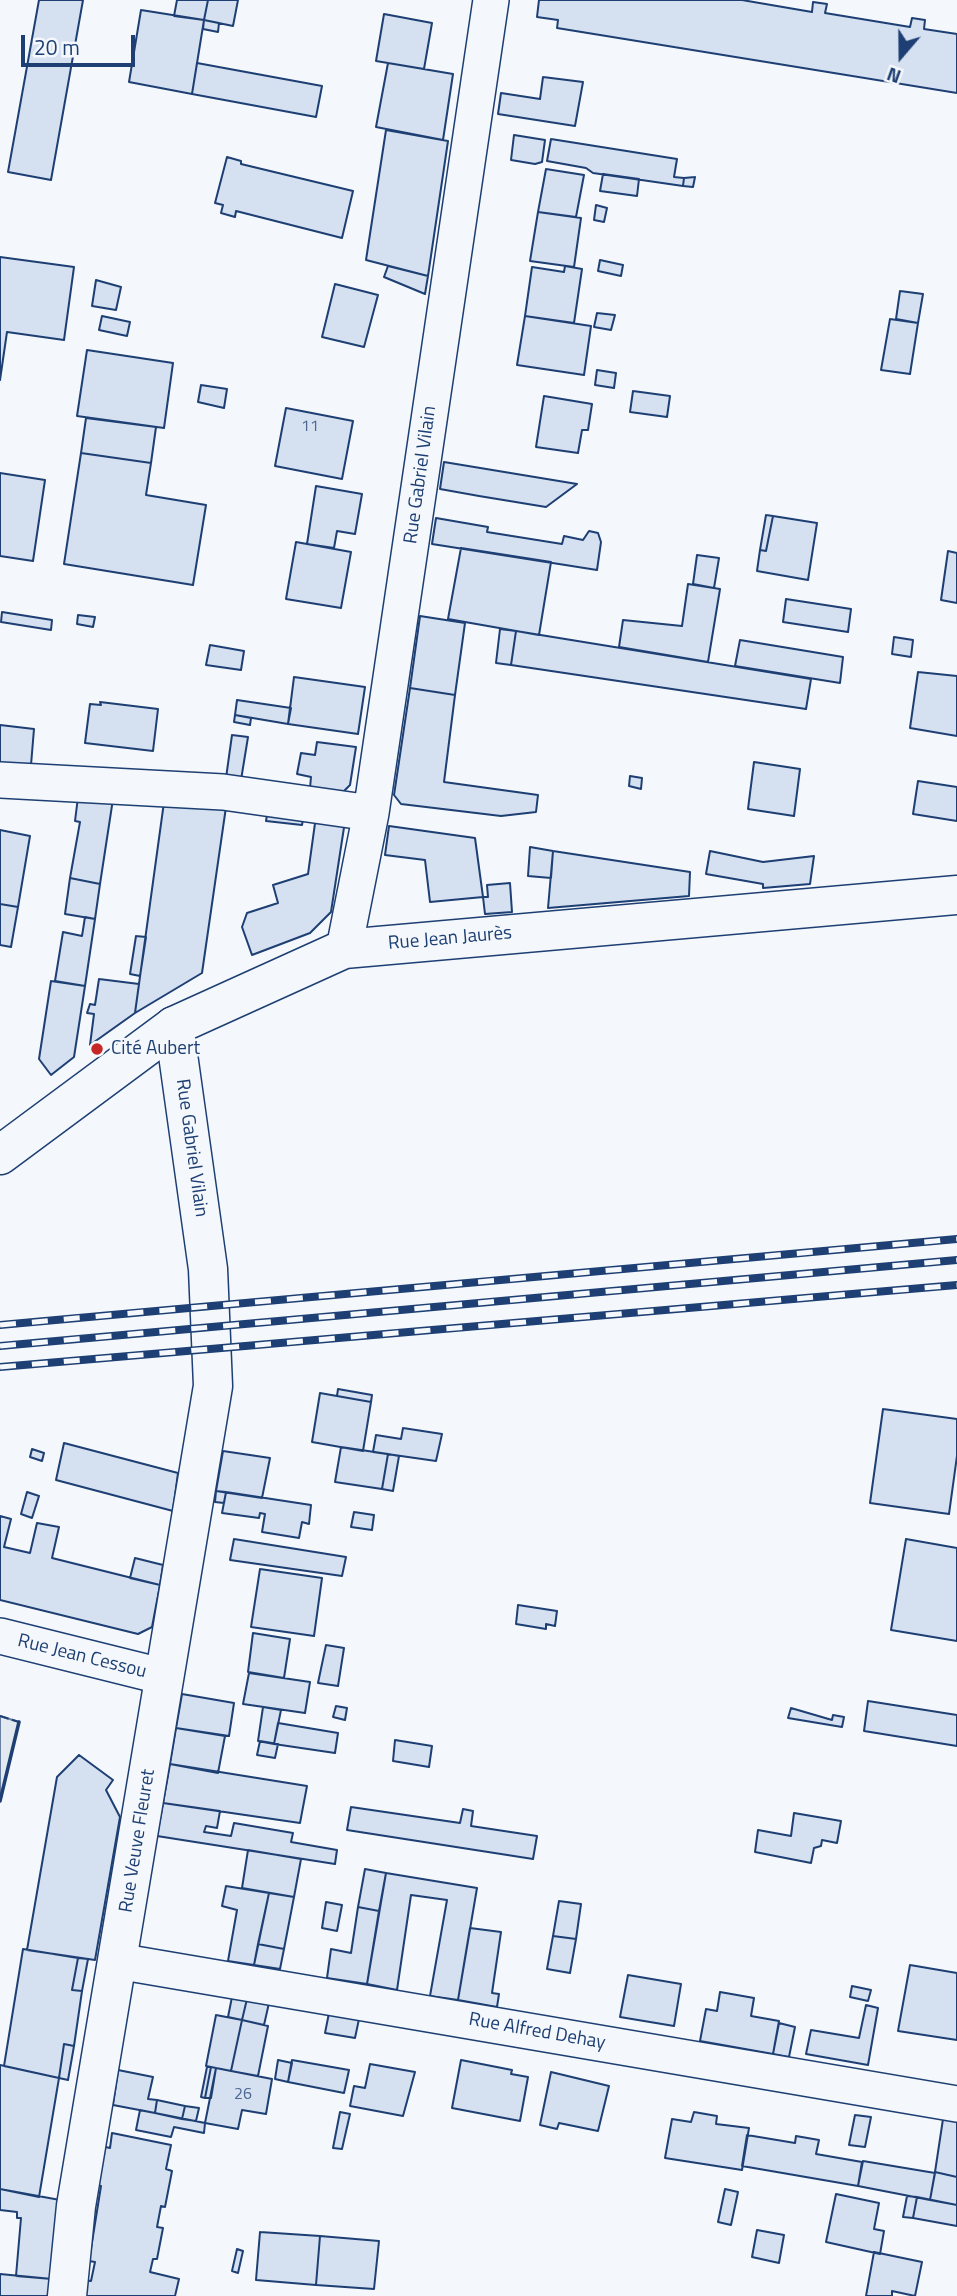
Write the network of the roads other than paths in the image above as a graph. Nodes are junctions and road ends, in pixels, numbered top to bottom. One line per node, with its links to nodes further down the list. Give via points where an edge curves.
1 (491, 0): 3 (street, Rue Gabriel Vilain)
2 (0, 780): 3 (street, via 223,792)
3 (371, 813): 5 (street, Rue Gabriel Vilain)
4 (957, 895): 5 (street, Rue Jean Jaurès)
5 (344, 949): 6 (street, Rue Jean Jaurès)
6 (174, 1026): 7 (street, Rue Jean Jaurès); 8 (street, Rue Gabriel Vilain, via 208,1269)
7 (0, 1156)
8 (213, 1386): 10 (street, Rue Veuve Fleuret)
9 (0, 1636): 10 (street, Rue Jean Cessou)
10 (165, 1677): 11 (street, Rue Veuve Fleuret)
11 (117, 1961): 12 (street, Rue Alfred Dehay); 13 (street, Rue Veuve Fleuret, via 76,2206)
12 (957, 2104)
13 (67, 2296)

